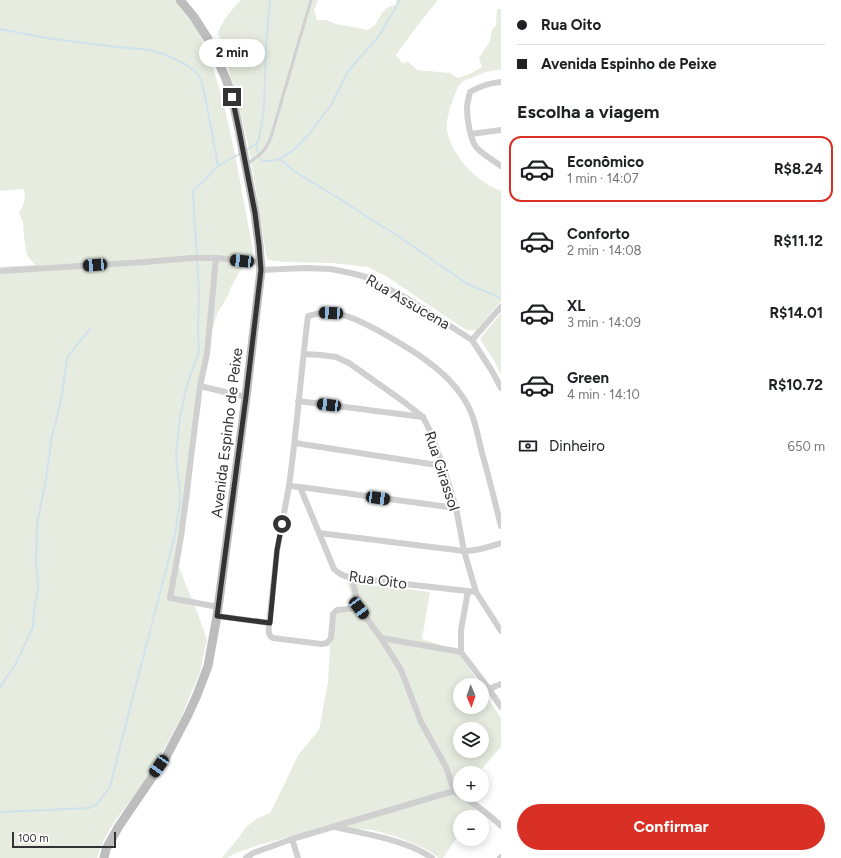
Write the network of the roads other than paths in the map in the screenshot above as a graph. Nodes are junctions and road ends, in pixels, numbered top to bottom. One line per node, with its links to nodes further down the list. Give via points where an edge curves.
1 (180, 0): 6 (street, Avenida Espinho de Peixe, via 208,39 226,79)
2 (311, 0): 6 (lane, via 268,146 262,154)
3 (501, 82): 5 (street, via 478,87 470,92 467,109)
4 (501, 130): 5 (street)
5 (471, 134): 7 (street, via 475,146)
6 (245, 165): 9 (street, Avenida Espinho de Peixe, via 255,213)
7 (501, 166)
8 (216, 258): 9 (street, Rua Assucena); 10 (street, Rua Assucena); 14 (street, via 207,354)
9 (261, 266): 12 (street, Rua Assucena, via 331,269 366,277 408,299); 16 (street, Avenida Espinho de Peixe)
10 (0, 271)
11 (501, 307): 12 (street)
12 (472, 340): 15 (street, Rua Assucena)
13 (304, 354): 17 (street); 18 (street, Rua Girassol, via 336,357 349,363); 24 (street, via 308,316 322,312 331,313 349,316 364,323 446,376 463,396 472,415)
14 (200, 386): 16 (street); 32 (street, via 181,537 170,598)
15 (501, 388)
16 (246, 397): 32 (street, Avenida Espinho de Peixe)
17 (298, 401): 18 (street); 19 (street)
18 (423, 417): 20 (street, Rua Girassol)
19 (295, 443): 20 (street); 21 (street)
20 (443, 466): 23 (street, Rua Girassol)
21 (290, 486): 22 (street); 33 (street, via 277,550)
22 (300, 487): 23 (street); 25 (street, Rua Oito)
23 (456, 508): 27 (street, Rua Girassol)
24 (501, 526)
25 (319, 533): 27 (street); 28 (street, Rua Oito, via 334,569)
26 (501, 543): 27 (street)
27 (464, 551): 30 (street, Rua Girassol)
28 (352, 578): 29 (street, Rua Oito); 31 (street)
29 (468, 591): 30 (street, Rua Oito); 36 (street, via 461,630)
30 (476, 592): 34 (street, Rua Girassol)
31 (359, 608): 33 (street, via 334,612 328,643 273,638 269,632); 35 (street)
32 (217, 611): 33 (street); 47 (street, Avenida Espinho de Peixe, via 208,666 187,717 166,757 119,826 106,849)
33 (270, 623)
34 (501, 631)
35 (381, 638): 36 (street); 41 (street, via 401,670 421,722 446,767)
36 (461, 652): 37 (street)
37 (481, 678)
38 (501, 684): 39 (street)
39 (489, 689): 40 (street)
40 (501, 707)
41 (453, 788)
42 (453, 791): 45 (street)
43 (471, 802): 44 (street)
44 (501, 826)
45 (334, 827): 46 (street); 50 (street, via 397,842)
46 (292, 839): 48 (street); 49 (street)
47 (104, 858)
48 (246, 858)
49 (298, 858)
50 (432, 858)

